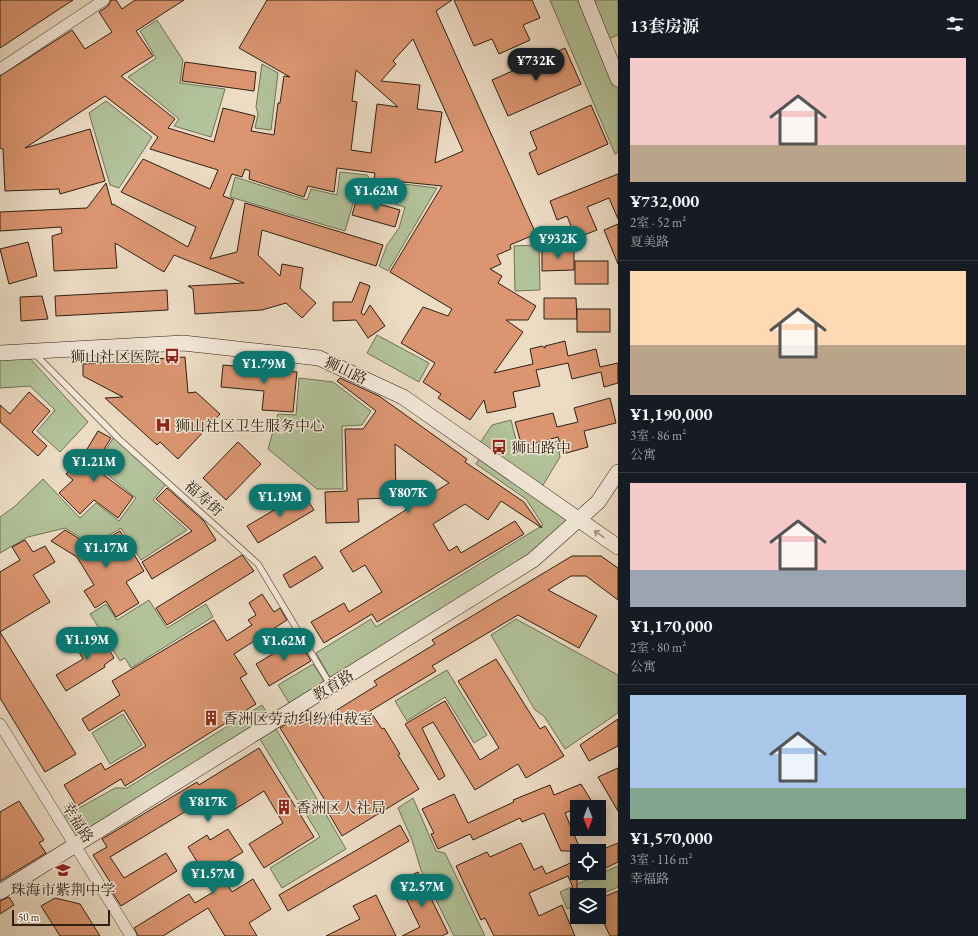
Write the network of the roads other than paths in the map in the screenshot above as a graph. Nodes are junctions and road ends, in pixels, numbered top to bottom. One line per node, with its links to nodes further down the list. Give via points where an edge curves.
1 (104, 0): 3 (street)
2 (586, 0): 4 (street)
3 (0, 69)
4 (618, 79)
5 (32, 351): 6 (street, 狮山路); 8 (street, 狮山路, via 183,343 319,358 403,398); 10 (lane, 福寿街, via 119,439 258,564)
6 (0, 353)
7 (618, 472): 8 (street, 教育路, via 598,502)
8 (579, 521): 9 (street, 狮山路, one-way to 8); 10 (street, 教育路, via 533,560)
9 (618, 547)
10 (331, 686): 12 (street, 教育路)
11 (0, 724): 12 (street, 幸福路)
12 (75, 845): 13 (street, 教育路); 14 (street, 幸福路)
13 (0, 892)
14 (130, 936)

